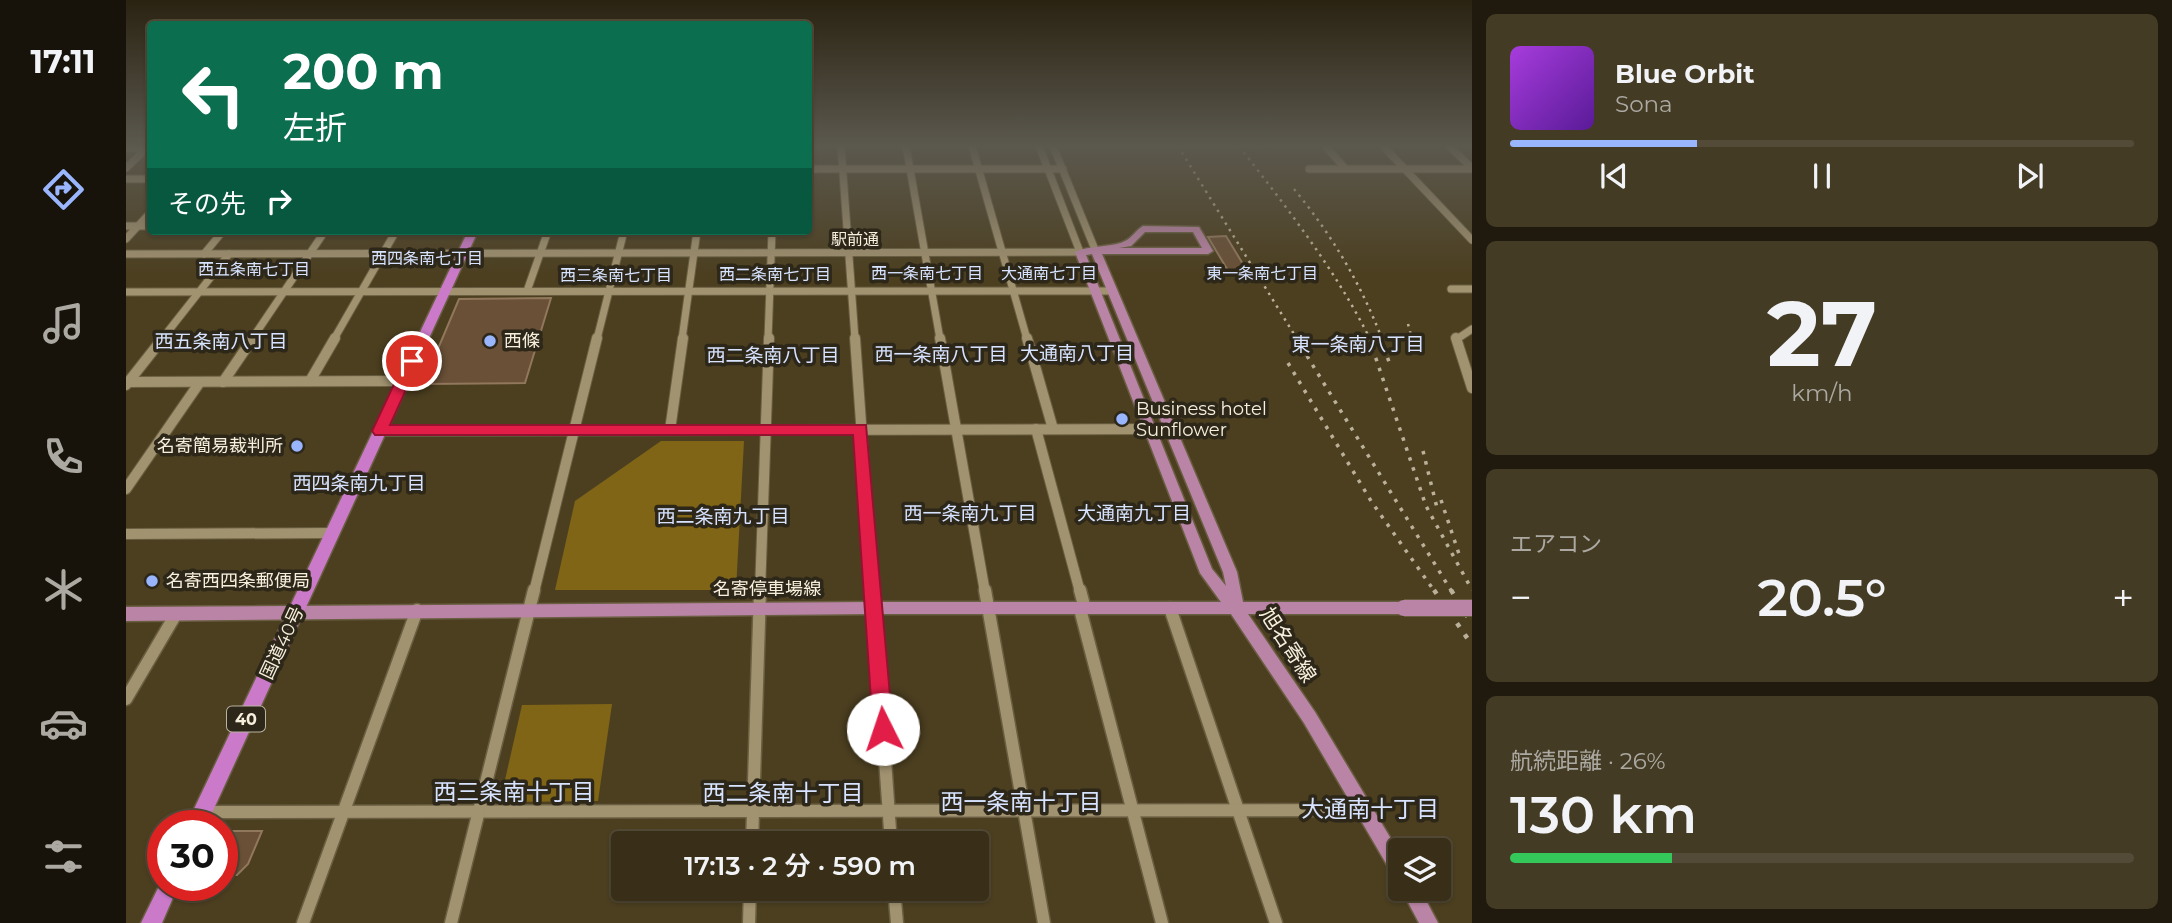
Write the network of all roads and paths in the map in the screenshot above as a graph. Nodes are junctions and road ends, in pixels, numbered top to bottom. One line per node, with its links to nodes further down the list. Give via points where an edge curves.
1 (843, 189): 25 (street)
2 (914, 189): 26 (street)
3 (985, 189): 27 (street)
4 (1056, 189): 28 (street)
5 (1071, 189): 21 (street)
6 (1424, 189): 20 (street)
7 (147, 216): 9 (street)
8 (126, 226): 9 (street)
9 (138, 226): 10 (street); 19 (street)
10 (147, 226)
11 (220, 235): 30 (street)
12 (322, 235): 32 (street)
13 (394, 235): 33 (street)
14 (470, 235): 34 (highway, 国道40号 / 40)
15 (547, 235): 35 (street)
16 (623, 235): 22 (street)
17 (696, 235): 23 (street)
18 (772, 235): 24 (street)
19 (126, 239)
20 (1472, 240)
21 (1097, 252): 21 (main road, via 1128,244 1143,229 1196,229 1209,251); 28 (main road); 41 (main road)
22 (618, 253): 23 (street, 駅前通); 35 (street, 駅前通); 43 (street)
23 (694, 253): 24 (street, 駅前通); 44 (street)
24 (771, 253): 25 (street, 駅前通); 38 (street)
25 (848, 253): 26 (street, 駅前通); 45 (street)
26 (926, 253): 27 (street, 駅前通); 46 (street)
27 (1003, 253): 28 (street, 駅前通); 39 (street)
28 (1080, 253): 40 (main road)
29 (126, 254): 30 (street, 駅前通)
30 (205, 254): 31 (street, 駅前通)
31 (229, 254): 32 (street, 駅前通); 48 (street)
32 (309, 254): 33 (street, 駅前通); 49 (street)
33 (383, 254): 34 (street, 駅前通); 50 (street)
34 (463, 254): 35 (street, 駅前通); 51 (highway, 国道40号 / 40)
35 (540, 254): 42 (street)
36 (1451, 289): 37 (street)
37 (1472, 289)
38 (770, 290): 44 (street); 45 (street); 68 (street)
39 (1013, 290): 40 (street); 46 (street); 63 (street)
40 (1096, 290): 41 (street); 64 (main road)
41 (1112, 290): 65 (main road)
42 (527, 291): 43 (street); 51 (street)
43 (609, 291): 44 (street); 66 (street)
44 (689, 291): 67 (street)
45 (851, 291): 46 (street); 60 (street)
46 (933, 291): 61 (street)
47 (126, 292): 48 (street)
48 (199, 292): 49 (street); 58 (street)
49 (284, 292): 50 (street); 56 (street)
50 (362, 292): 51 (street); 54 (street)
51 (445, 292): 57 (highway, 国道40号 / 40)
52 (1472, 329): 53 (street, via 1456,337)
53 (1469, 368): 59 (street)
54 (310, 381): 56 (street); 57 (street)
55 (200, 382): 56 (street); 58 (street); 70 (street)
56 (223, 382)
57 (402, 382): 69 (highway, 国道40号 / 40)
58 (127, 383)
59 (1472, 388)
60 (860, 429): 61 (street); 68 (street); 73 (street)
61 (958, 429): 62 (street); 74 (street)
62 (1036, 429): 63 (street); 78 (street)
63 (1053, 429): 64 (street)
64 (1148, 429): 65 (street); 80 (main road, via 1207,573)
65 (1170, 429): 80 (main road, via 1230,572)
66 (574, 430): 67 (street); 69 (street); 79 (street)
67 (670, 430): 68 (street)
68 (766, 430): 77 (street)
69 (380, 431): 71 (highway, 国道40号 / 40)
70 (126, 489)
71 (333, 533): 72 (street); 82 (highway, 国道40号 / 40)
72 (126, 534)
73 (874, 608): 74 (main road, 名寄停車場線); 77 (main road, 名寄停車場線); 92 (street)
74 (990, 608): 78 (main road, 名寄停車場線); 93 (street)
75 (1170, 608): 78 (main road, 名寄停車場線); 80 (main road, 名寄停車場線); 94 (street)
76 (1472, 608): 80 (main road, 旭名寄線, bridge)
77 (759, 609): 79 (main road, 名寄停車場線); 91 (street)
78 (1082, 609): 87 (street)
79 (530, 610): 81 (main road, 名寄停車場線); 90 (street)
80 (1237, 610): 88 (main road, 旭名寄線)
81 (417, 611): 82 (main road, 名寄停車場線); 89 (street)
82 (296, 612): 84 (main road); 86 (highway, 国道40号 / 40)
83 (126, 614): 84 (main road)
84 (176, 614): 85 (street)
85 (126, 699)
86 (203, 810)
87 (1133, 810): 93 (street); 94 (street); 109 (street)
88 (1365, 810): 94 (street); 98 (main road, 旭名寄線)
89 (343, 811): 90 (street); 95 (street); 104 (street)
90 (480, 811): 91 (street); 105 (street)
91 (753, 811): 92 (street); 96 (street)
92 (889, 811): 93 (street); 97 (street)
93 (1025, 811): 108 (street)
94 (1238, 811): 110 (street)
95 (238, 817)
96 (752, 831)
97 (890, 831)
98 (1388, 850)
99 (161, 901): 103 (highway)
100 (750, 901): 106 (street)
101 (895, 901): 107 (street)
102 (1417, 901): 111 (main road)
103 (151, 923)
104 (303, 923)
105 (452, 923)
106 (749, 923)
107 (897, 923)
108 (1044, 923)
109 (1162, 923)
110 (1276, 923)
111 (1429, 923)

